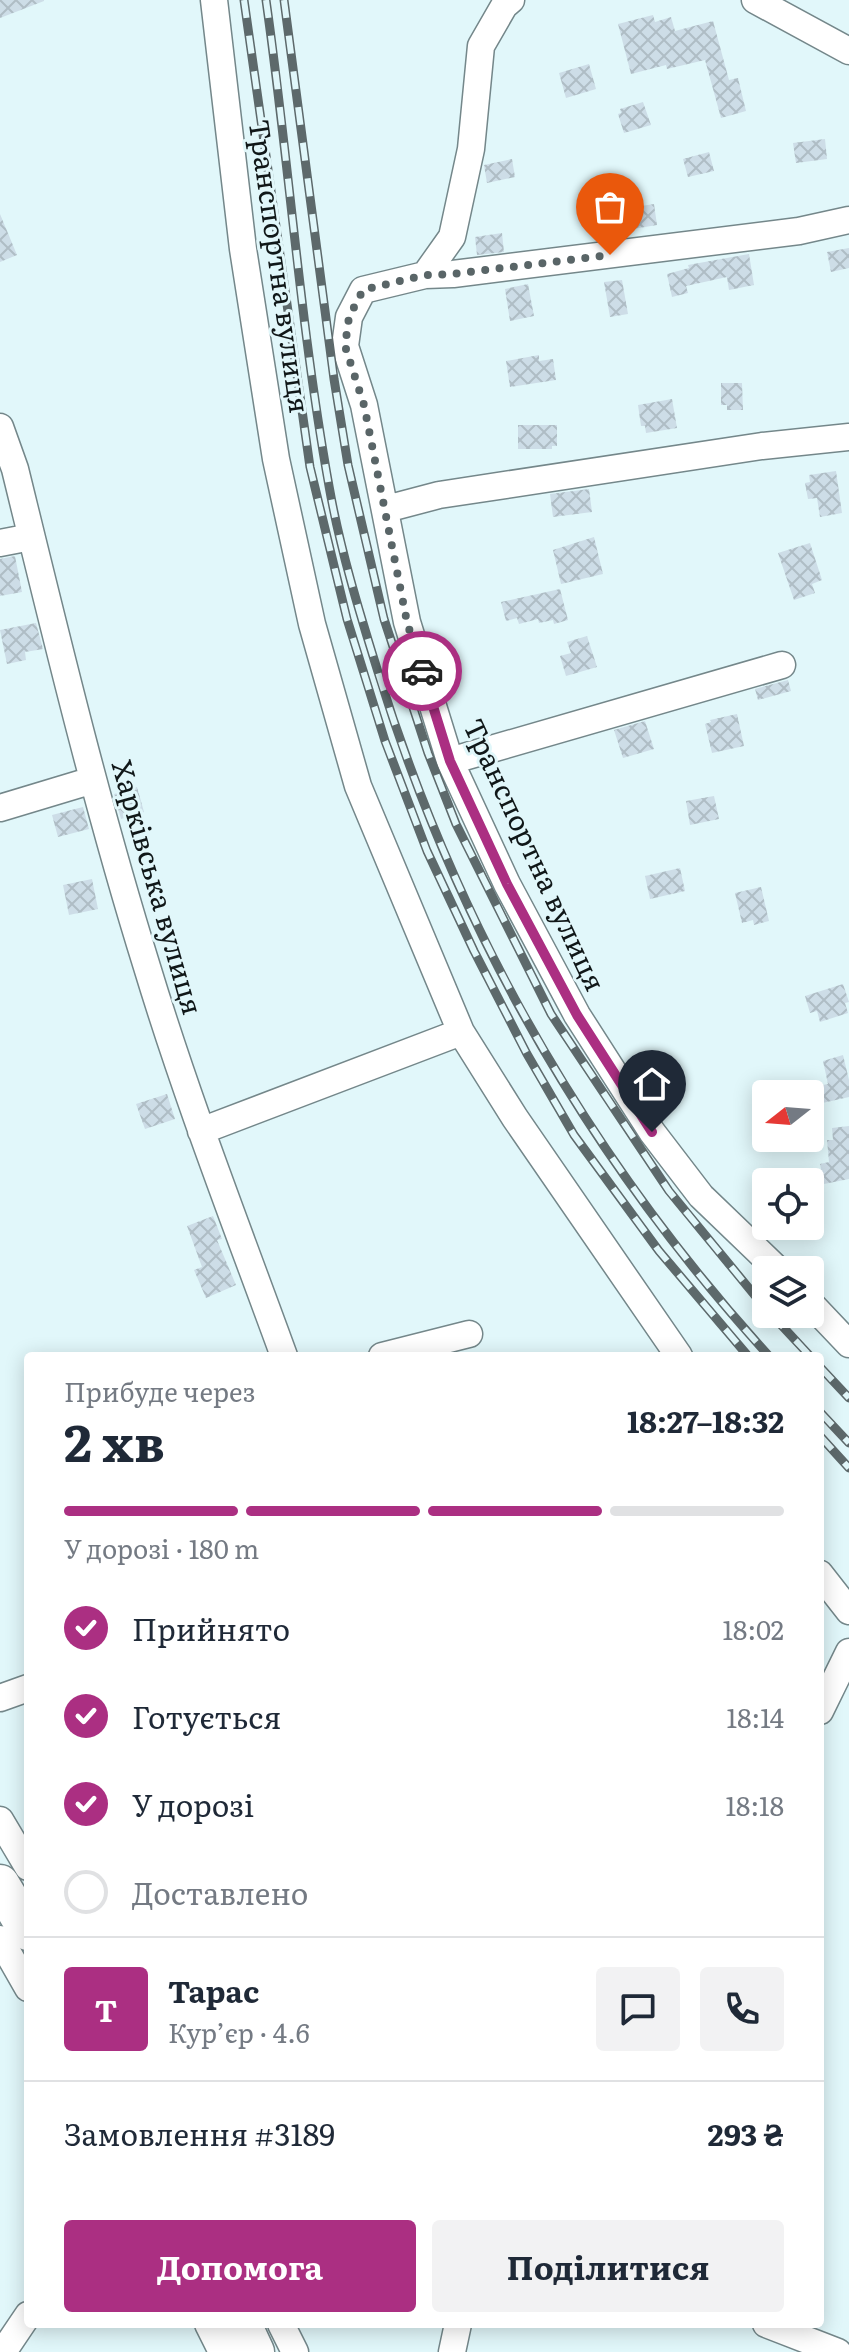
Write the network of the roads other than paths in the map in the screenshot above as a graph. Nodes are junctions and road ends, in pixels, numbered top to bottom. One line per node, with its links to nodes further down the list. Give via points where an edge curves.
1 (214, 0): 16 (street, Транспортна вулиця, via 243,249 276,459 312,624 358,786)
2 (511, 0): 6 (street, via 481,46 471,149 452,237)
3 (755, 0): 4 (street)
4 (849, 51)
5 (849, 220): 6 (street, Транспортна вулиця, via 799,231)
6 (425, 275): 9 (street, Транспортна вулиця, via 363,290 349,317 345,346 364,405)
7 (0, 427): 10 (street, Харківська вулиця)
8 (849, 437): 9 (street, via 439,495)
9 (386, 509): 13 (street, Транспортна вулиця, via 407,622)
10 (31, 537): 11 (street); 14 (street, Харківська вулиця)
11 (0, 543)
12 (782, 665): 13 (street)
13 (450, 761): 18 (street, Транспортна вулиця, via 507,884 577,1015 652,1132 701,1196)
14 (93, 780): 15 (street); 17 (street, Харківська вулиця)
15 (0, 808)
16 (461, 1032): 17 (street); 24 (street, Транспортна вулиця)
17 (201, 1131): 22 (street, Харківська вулиця)
18 (763, 1256)
19 (824, 1318): 21 (street)
20 (469, 1334): 23 (street)
21 (849, 1344)
22 (283, 1352)
23 (398, 1352)
24 (676, 1352)
25 (824, 1579): 26 (street)
26 (849, 1611)
27 (849, 1652): 30 (street)
28 (24, 1689): 29 (street)
29 (0, 1698)
30 (824, 1703)
31 (0, 1820): 32 (street)
32 (24, 1860)
33 (0, 1884): 34 (highway)
34 (9, 1944): 35 (street)
35 (24, 1979)
36 (24, 2321): 42 (street)
37 (210, 2328): 43 (street)
38 (244, 2328): 44 (highway)
39 (283, 2328): 45 (street)
40 (457, 2328): 46 (street)
41 (776, 2328): 47 (street)
42 (3, 2352)
43 (222, 2352)
44 (255, 2352)
45 (295, 2352)
46 (452, 2352)
47 (838, 2352)

